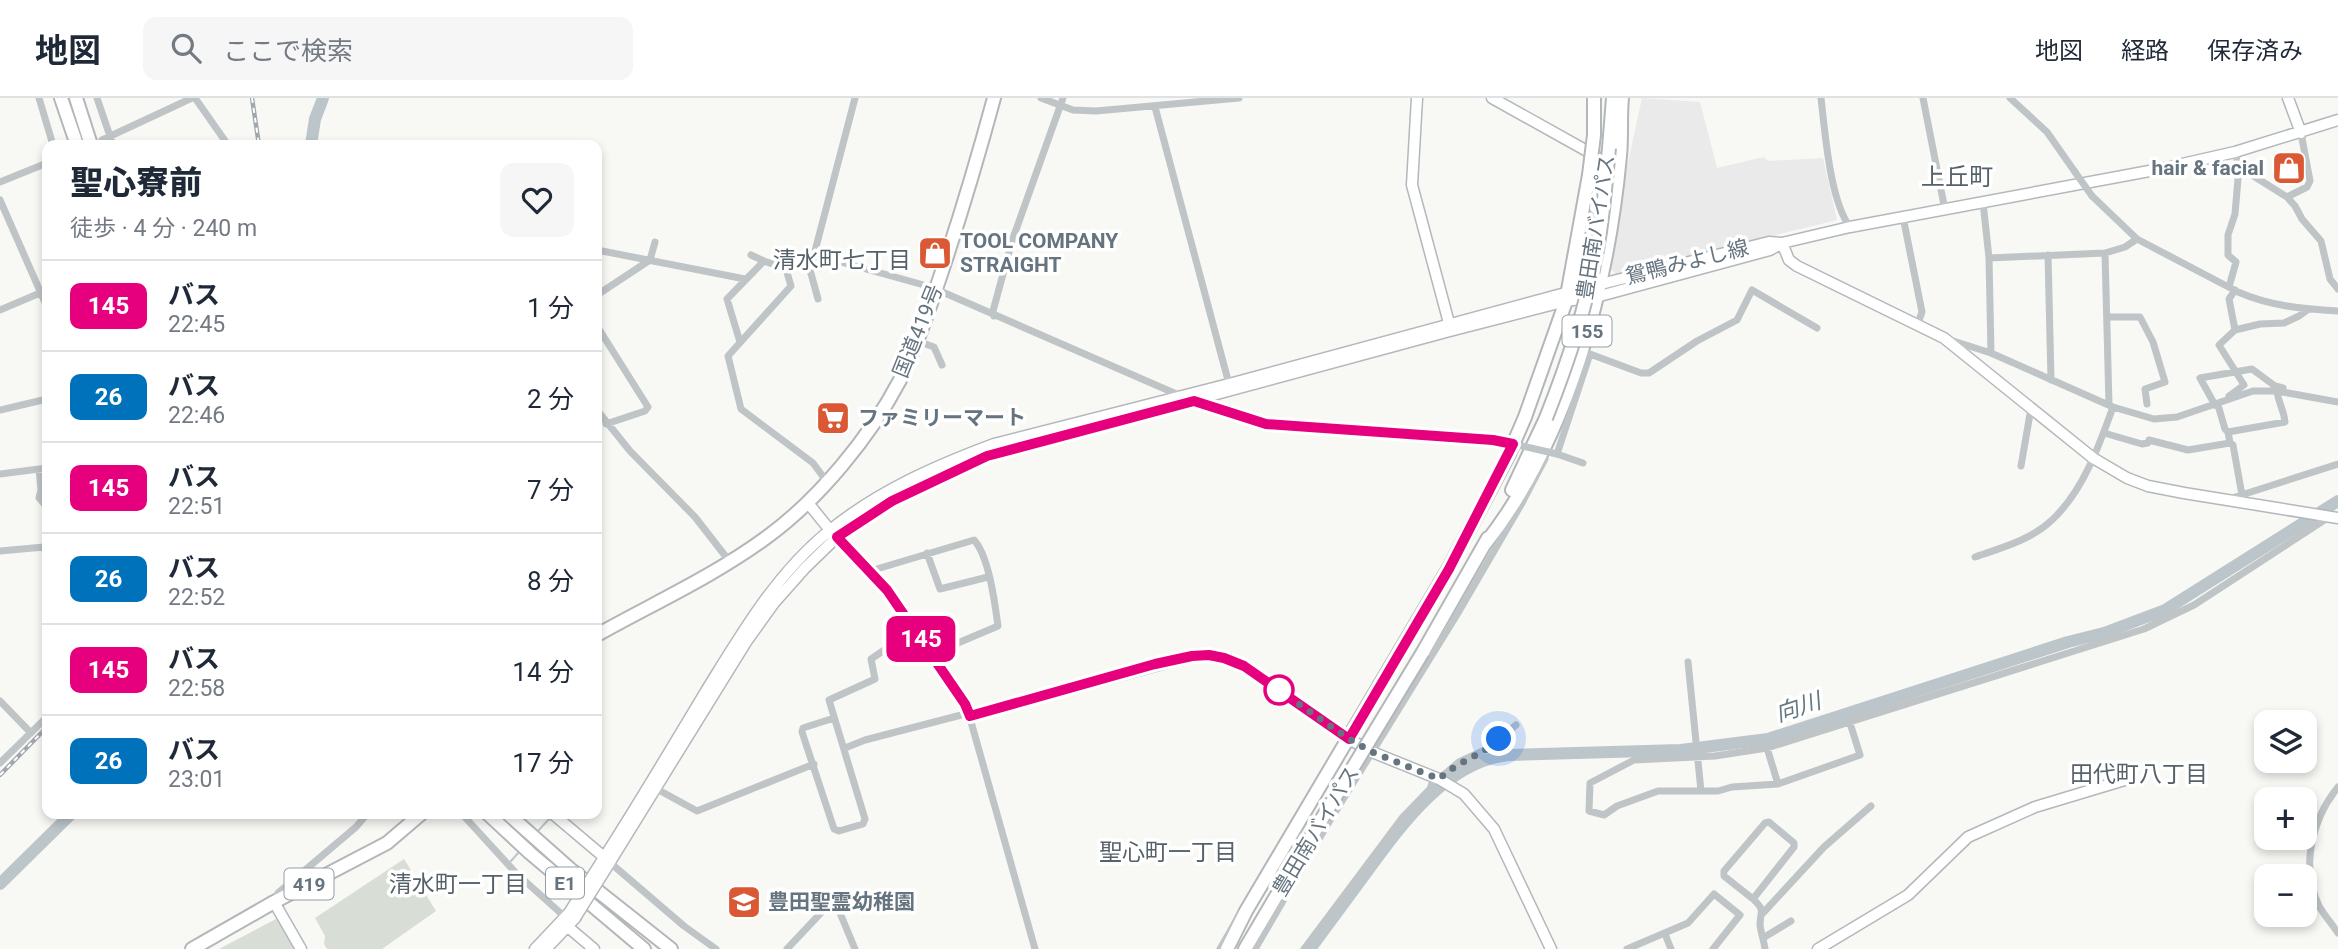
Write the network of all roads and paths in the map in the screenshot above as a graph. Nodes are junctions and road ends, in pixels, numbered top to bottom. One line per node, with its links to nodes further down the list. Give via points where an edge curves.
1 (39, 98): 23 (street)
2 (61, 98): 24 (highway)
3 (76, 98): 25 (highway)
4 (97, 98): 25 (street)
5 (193, 98): 25 (street); 26 (street)
6 (855, 98): 43 (street)
7 (994, 98): 55 (highway, 国道419号)
8 (1041, 98): 19 (street)
9 (1239, 98): 20 (street)
10 (1417, 98): 67 (street, via 1412,185)
11 (1492, 98): 34 (street, via 1596,156 1601,169)
12 (1594, 98): 38 (highway, 155, bridge, via 1594,135)
13 (1613, 98): 111 (highway, 豊田南バイパス / 155, bridge, via 1599,239 1583,311 1546,418)
14 (1622, 98): 39 (highway, 155, via 1620,155)
15 (1821, 98): 37 (street, via 1829,157 1843,218)
16 (1923, 98): 35 (street)
17 (2010, 98): 40 (street, bridge, via 2047,132 2092,196)
18 (2288, 98): 22 (street)
19 (1062, 102): 20 (street, via 1083,111); 64 (street, via 1012,241)
20 (1155, 107): 78 (street)
21 (2338, 120): 22 (street, 鴛鴨みよし線)
22 (2301, 133): 27 (street, 鴛鴨みよし線); 31 (street, via 2310,181)
23 (52, 140)
24 (75, 140)
25 (101, 140)
26 (224, 140)
27 (2235, 152): 29 (street); 33 (street, 鴛鴨みよし線)
28 (42, 165): 30 (street)
29 (2239, 167): 31 (street); 53 (street, via 2235,214 2228,234 2228,255 2236,262)
30 (0, 182)
31 (2287, 197): 54 (street, via 2322,241 2330,279)
32 (0, 200): 52 (street)
33 (1983, 202): 35 (street, 鴛鴨みよし線); 48 (street)
34 (1595, 208): 38 (street, via 1594,219); 39 (street)
35 (1945, 209): 36 (street, 鴛鴨みよし線)
36 (1903, 217): 37 (street, 鴛鴨みよし線); 66 (street, via 1922,312)
37 (1850, 227): 42 (street, 鴛鴨みよし線)
38 (1579, 234): 59 (highway, 155)
39 (1608, 238): 56 (highway, 155)
40 (2137, 239): 45 (street); 53 (street)
41 (654, 242): 49 (street)
42 (1782, 243): 56 (street, 鴛鴨みよし線, via 1769,242); 66 (street, via 1797,266)
43 (815, 250): 55 (street, via 819,256); 60 (street, via 810,270)
44 (602, 251): 49 (street)
45 (2105, 253): 47 (street); 65 (street)
46 (751, 255): 50 (street)
47 (2048, 256): 48 (street); 77 (street)
48 (1989, 258): 74 (street)
49 (649, 260): 51 (street); 57 (street)
50 (764, 261): 51 (street); 73 (street, via 786,269 791,286)
51 (745, 279): 73 (street, via 727,301)
52 (42, 288)
53 (2232, 289): 61 (street, via 2288,308); 69 (street, via 2229,299)
54 (2338, 289)
55 (936, 290): 64 (street); 72 (highway, 国道419号)
56 (1597, 290): 59 (street, 鴛鴨みよし線); 82 (highway, 155)
57 (602, 292)
58 (42, 293): 62 (street)
59 (1567, 296): 67 (street, 鴛鴨みよし線); 130 (highway, 155, via 1509,454 1449,569)
60 (818, 299)
61 (2309, 309): 63 (street); 69 (street, via 2284,323)
62 (0, 310)
63 (2338, 311)
64 (993, 316): 81 (street)
65 (2107, 317): 86 (street, via 2140,317 2153,342 2165,382 2145,389); 88 (street)
66 (1918, 323): 71 (street)
67 (1447, 328): 78 (street); 84 (street)
68 (1817, 328): 96 (street, via 1752,290 1737,320 1649,373 1590,354)
69 (2235, 330): 76 (street, via 2219,345)
70 (602, 334): 92 (street, via 648,407)
71 (1944, 338): 74 (street); 89 (street)
72 (917, 341): 75 (street, via 936,349); 104 (highway, 国道419号, via 894,390)
73 (740, 342): 104 (street, via 728,356 741,409 813,463)
74 (1991, 354): 77 (street)
75 (942, 365)
76 (2236, 370): 80 (street, via 2254,370); 87 (street, via 2244,385); 87 (street, via 2199,379)
77 (2051, 380): 88 (street)
78 (1229, 384): 81 (street)
79 (2277, 391): 80 (street); 87 (street, via 2253,391); 93 (street, via 2286,422)
80 (2292, 393): 85 (street)
81 (1179, 396): 84 (street); 110 (street, via 994,444 948,461 876,498)
82 (1565, 399): 111 (highway, 155, via 1533,469); 133 (street, via 1532,485)
83 (42, 400): 90 (street)
84 (1194, 401): 96 (street, bridge, via 1266,424 1509,443); 110 (street, via 987,456)
85 (2338, 402)
86 (2147, 404)
87 (2220, 404): 88 (street, via 2161,420); 93 (street)
88 (2111, 406): 94 (street)
89 (2031, 408): 97 (street); 100 (street)
90 (0, 411)
91 (602, 418): 92 (street)
92 (606, 424): 116 (street, via 695,517)
93 (2228, 432): 95 (street)
94 (2104, 433): 95 (street, via 2189,450); 97 (street)
95 (2230, 443): 105 (street)
96 (1557, 454): 98 (street)
97 (2093, 457): 106 (street, via 2148,486); 115 (street, via 2052,521 2018,542)
98 (1583, 463)
99 (2338, 464): 105 (street)
100 (2021, 467)
101 (42, 469): 102 (street)
102 (0, 474)
103 (42, 480): 107 (street)
104 (828, 483): 108 (highway, 国道419号)
105 (2242, 495): 106 (street)
106 (2229, 499): 109 (street)
107 (42, 501)
108 (808, 503): 110 (street); 116 (highway, 国道419号)
109 (2334, 517): 127 (street, via 2194,605 2153,625)
110 (833, 534): 117 (street); 141 (street, via 746,642); 150 (street, via 785,575 744,629)
111 (1485, 544): 173 (highway, 豊田南バイパス / 155, bridge)
112 (42, 547): 113 (street)
113 (0, 551)
114 (927, 553): 117 (street); 118 (street, via 940,589); 118 (street, via 974,540)
115 (1975, 557)
116 (730, 562): 120 (highway, 国道419号)
117 (870, 571): 119 (street)
118 (988, 577): 121 (street, via 998,626)
119 (914, 630): 121 (street); 125 (street, via 871,659 874,679 830,700)
120 (602, 632)
121 (932, 654): 124 (street)
122 (1688, 662): 134 (street)
123 (0, 702): 129 (street)
124 (970, 716): 130 (street, via 1155,664 1209,655 1244,666); 131 (street); 170 (street)
125 (834, 718): 131 (street); 136 (street, via 802,730)
126 (42, 722): 129 (street)
127 (1850, 723): 132 (street); 139 (street, via 1860,755)
128 (1517, 725): 138 (street, via 1489,748 1459,762)
129 (31, 733): 135 (street)
130 (1349, 739): 133 (street); 153 (highway, 155)
131 (845, 748): 136 (street, via 863,824 834,829)
132 (1767, 748): 134 (street); 139 (street)
133 (1372, 752): 138 (street); 174 (street)
134 (1697, 756): 142 (street); 142 (street, via 1631,761 1590,783 1589,811 1604,816 1617,806 1658,792)
135 (0, 763)
136 (814, 764): 141 (street, via 697,811)
137 (2128, 779): 181 (street, via 2035,807 1968,837 1908,895)
138 (1441, 780): 175 (street, via 1402,818); 176 (street, via 1472,802 1494,829)
139 (1778, 784): 142 (street)
140 (2338, 787): 157 (street, via 2313,831 2310,851 2320,907)
141 (655, 788): 150 (street)
142 (1701, 791)
143 (1871, 806): 154 (street, via 1824,847)
144 (363, 819): 152 (street, via 278,893)
145 (415, 819): 152 (highway, 419, via 387,843)
146 (467, 819): 155 (street, via 516,873)
147 (493, 819): 165 (highway, E1)
148 (515, 819): 166 (highway, E1)
149 (558, 819): 150 (street)
150 (605, 863): 155 (street, bridge); 167 (street)
151 (1753, 899): 151 (street, via 1724,876 1724,871 1769,822 1794,847); 154 (street)
152 (274, 902): 160 (highway, 419); 161 (street)
153 (1246, 911): 171 (street, via 1237,915); 172 (highway, 155)
154 (1763, 913): 159 (street)
155 (571, 918): 162 (street); 163 (street); 164 (street)
156 (1791, 921): 159 (street)
157 (2338, 933)
158 (1665, 934): 177 (street); 178 (street); 179 (street, via 1693,919 1714,894 1740,915)
159 (1763, 938): 180 (street)
160 (192, 949)
161 (302, 949)
162 (535, 949)
163 (546, 949)
164 (595, 949)
165 (645, 949)
166 (670, 949)
167 (716, 949)
168 (787, 949): 169 (street, via 833,900)
169 (854, 949)
170 (1035, 949)
171 (1220, 949)
172 (1227, 949)
173 (1247, 949)
174 (1255, 949)
175 (1304, 949)
176 (1551, 949)
177 (1627, 949)
178 (1671, 949)
179 (1713, 949)
180 (1765, 949)
181 (1818, 949)

